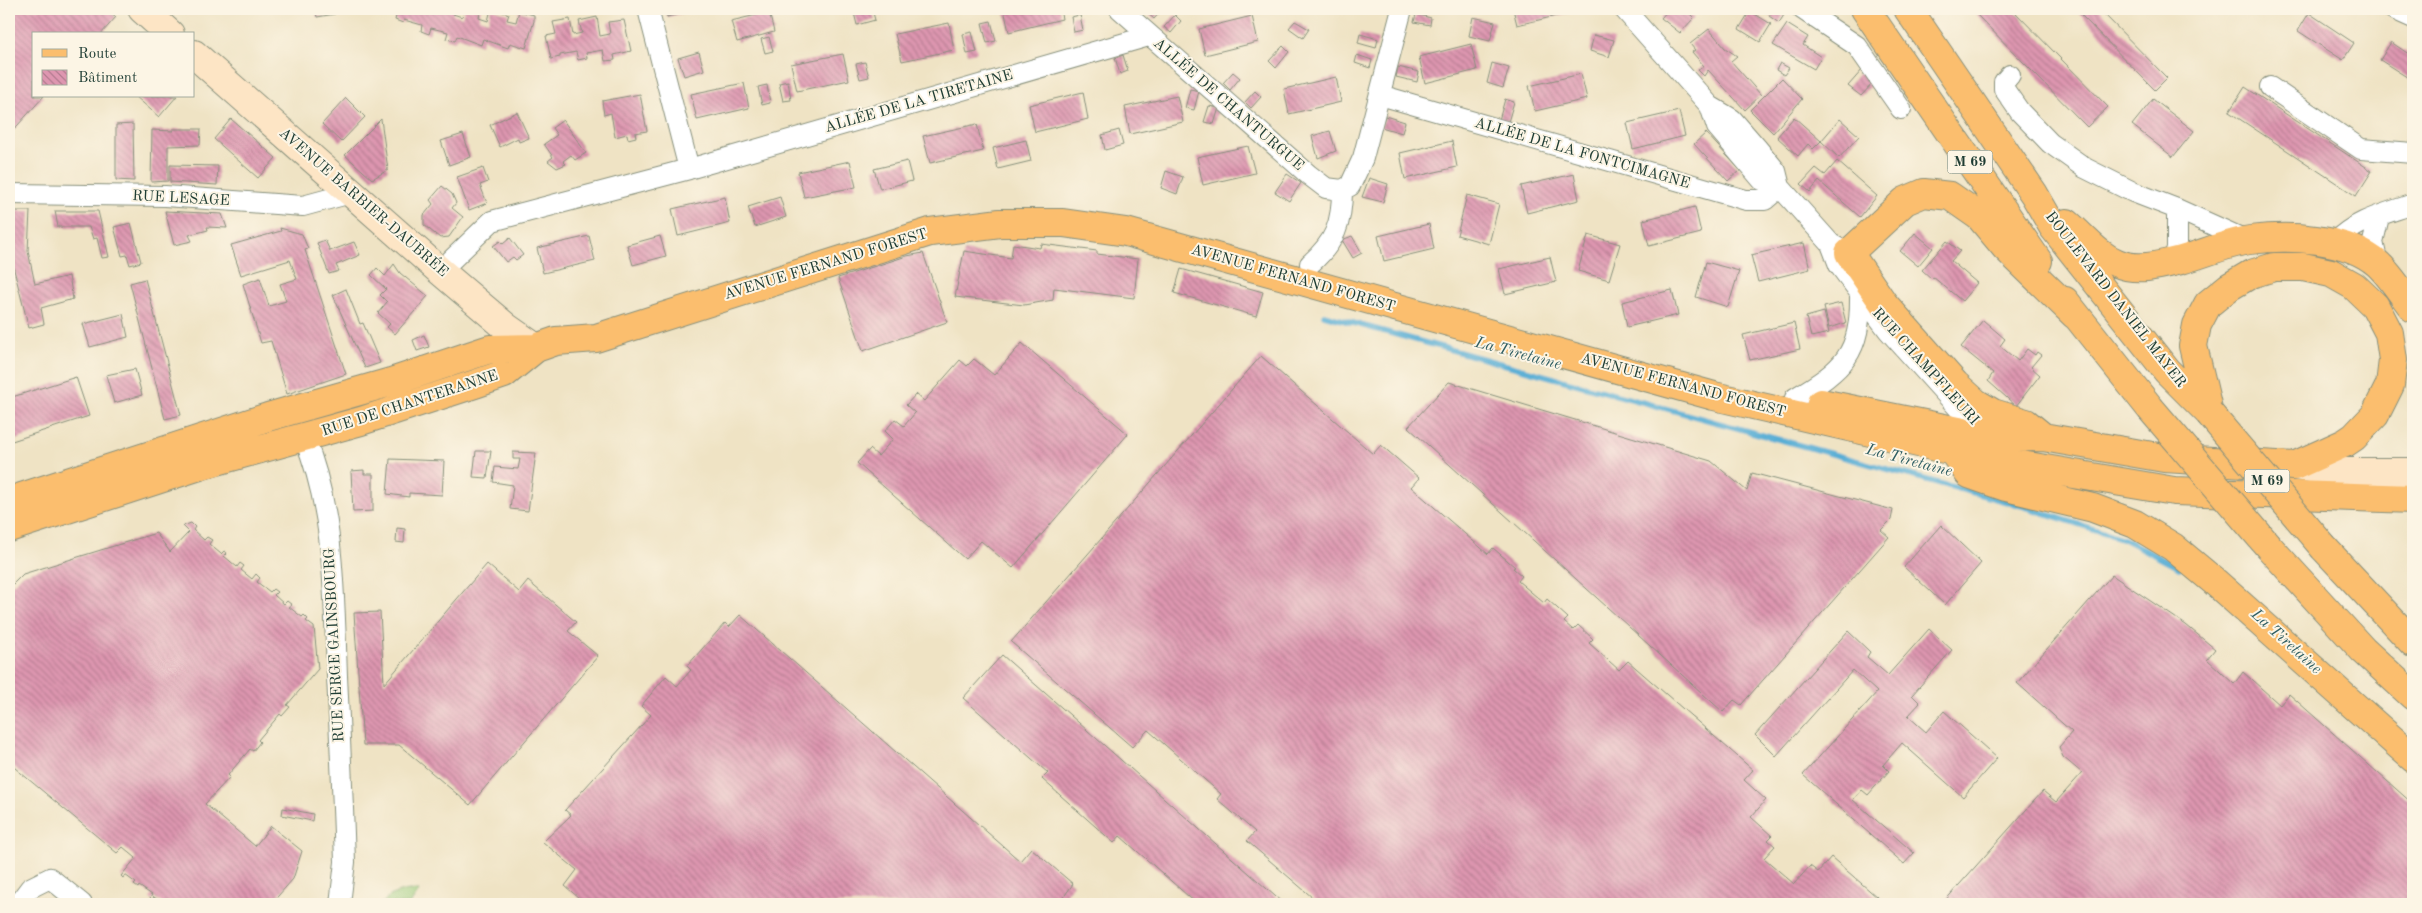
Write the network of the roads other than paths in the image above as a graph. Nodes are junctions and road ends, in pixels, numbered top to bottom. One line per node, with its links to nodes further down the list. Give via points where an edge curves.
1 (142, 9): 11 (main road)
2 (648, 9): 19 (street)
3 (1120, 9): 12 (street, ALLÉE DE CHANTURGUE)
4 (1402, 9): 16 (street)
5 (1624, 9): 20 (street, via 1710,106 1732,119 1776,171)
6 (1802, 9): 17 (street, via 1857,46)
7 (1865, 9): 37 (main road, M 69)
8 (1908, 9): 24 (main road, BOULEVARD DANIEL MAYER / M 69)
9 (2393, 9): 10 (street)
10 (2413, 18)
11 (168, 32)
12 (1149, 36): 19 (street, ALLÉE DE LA TIRETAINE); 21 (street, ALLÉE DE CHANTURGUE, via 1308,175 1326,188)
13 (195, 55): 22 (main road, AVENUE BARBIER-DAUBRÉE)
14 (2010, 76): 26 (street, via 2004,82 2004,89 2020,112 2050,142 2085,168)
15 (2270, 87): 18 (street, via 2361,149)
16 (1380, 96): 20 (street, ALLÉE DE LA FONTCIMAGNE, via 1746,200 1765,200); 21 (street, via 1356,174 1350,186)
17 (1901, 109)
18 (2413, 153)
19 (689, 168): 34 (street, ALLÉE DE LA TIRETAINE, via 492,220)
20 (1780, 187): 30 (street)
21 (1342, 190): 32 (street, via 1342,207 1330,244)
22 (351, 193): 23 (street, RUE LESAGE, via 303,206 165,196); 34 (main road, AVENUE BARBIER-DAUBRÉE)
23 (9, 194)
24 (2034, 194): 31 (main road, via 2100,253 2118,264 2140,268); 41 (main road, BOULEVARD DANIEL MAYER / M 69, via 2053,227 2167,371)
25 (2413, 204): 27 (street)
26 (2177, 209): 28 (street); 31 (street, via 2178,230)
27 (2379, 217): 29 (street, via 2350,227); 33 (street, via 2373,242)
28 (2248, 240): 29 (main road); 31 (main road)
29 (2335, 242): 33 (main road)
30 (1840, 248): 35 (main road); 37 (main road, via 1905,200 1924,193 1950,196 1980,217 2006,248)
31 (2173, 262)
32 (1310, 264): 38 (main road, AVENUE FERNAND FOREST, via 1123,212 1062,205 1004,206 926,216 887,225 585,322); 39 (main road, AVENUE FERNAND FOREST)
33 (2378, 264): 36 (main road)
34 (440, 271): 38 (main road, AVENUE BARBIER-DAUBRÉE, via 506,327)
35 (1865, 287): 39 (street, RUE CHAMPFLEURI, via 1859,332 1846,359 1826,380); 44 (main road, via 1976,403 1993,413 2026,424); 45 (street, RUE CHAMPFLEURI, via 1888,330 1969,420)
36 (2413, 308)
37 (2075, 315): 54 (main road, M 69, bridge, via 2269,547 2363,650)
38 (546, 345): 40 (main road, RUE DE CHANTERANNE, via 490,349); 43 (main road, RUE DE CHANTERANNE, via 504,374); 46 (main road, AVENUE FERNAND FOREST, via 596,338 930,232 1000,223 1063,222 1126,232 1714,396)
39 (1795, 398): 45 (main road, AVENUE FERNAND FOREST)
40 (333, 400): 42 (main road, RUE DE CHANTERANNE); 43 (street, via 315,417)
41 (2209, 413): 47 (main road, via 2193,346 2197,325 2208,304 2251,274 2274,267 2303,267 2331,272 2354,286 2375,306 2389,332 2393,360 2390,385 2375,415 2354,437); 53 (main road, M 69, bridge, via 2324,548)
42 (268, 417): 43 (street); 51 (main road, RUE DE CHANTERANNE)
43 (304, 437): 52 (main road, RUE DE CHANTERANNE, via 206,464); 58 (street, RUE SERGE GAINSBOURG, via 320,480 326,508 335,604 344,837)
44 (2043, 437): 45 (main road, AVENUE FERNAND FOREST); 47 (main road, via 2164,458)
45 (1993, 438): 48 (street, RUE CHAMPFLEURI)
46 (1953, 452): 48 (main road, AVENUE FERNAND FOREST); 55 (main road, via 1969,474 2006,487 2093,508 2135,524 2173,547)
47 (2294, 466): 49 (main road, via 2344,472)
48 (2030, 467): 50 (main road, AVENUE FERNAND FOREST, via 2174,491)
49 (2413, 472)
50 (2413, 499)
51 (9, 500)
52 (9, 528)
53 (2413, 643)
54 (2413, 696)
55 (2413, 758)
56 (18, 904): 57 (street, via 30,888 50,878)
57 (82, 904)
58 (340, 904)

